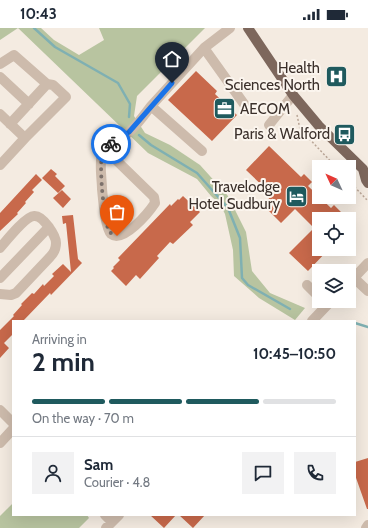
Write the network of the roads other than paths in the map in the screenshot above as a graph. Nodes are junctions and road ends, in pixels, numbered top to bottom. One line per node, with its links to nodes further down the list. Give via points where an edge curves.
1 (230, 28): 3 (street)
2 (248, 28): 7 (main road)
3 (204, 48): 9 (street); 10 (street)
4 (0, 64): 6 (street, via 14,54)
5 (0, 77): 8 (street)
6 (47, 84): 8 (street); 14 (street, via 53,85 66,97)
7 (293, 95): 13 (street); 18 (main road, via 319,126)
8 (29, 104): 12 (street)
9 (244, 104)
10 (151, 106): 15 (street, via 129,132); 16 (street)
11 (0, 114): 12 (street)
12 (10, 124): 14 (street)
13 (269, 125)
14 (25, 138): 17 (street)
15 (107, 147): 15 (street, via 102,156 103,202 108,230 117,236 134,227 155,203 154,197 115,159)
16 (202, 151)
17 (0, 165)
18 (366, 170): 19 (main road)
19 (368, 182)
20 (49, 227): 21 (street, via 38,216 30,217); 24 (street); 29 (street, via 56,240 55,251 16,293)
21 (0, 248)
22 (368, 263): 23 (street)
23 (356, 275)
24 (0, 278)
25 (356, 283): 28 (street)
26 (307, 285): 27 (street)
27 (312, 290)
28 (368, 291)
29 (0, 294)
30 (322, 308): 31 (street)
31 (313, 320)
32 (0, 410): 33 (street)
33 (12, 422)
34 (12, 430): 35 (street)
35 (0, 443)
36 (118, 516): 37 (street)
37 (108, 522)
38 (368, 525): 39 (street)
39 (366, 528)

